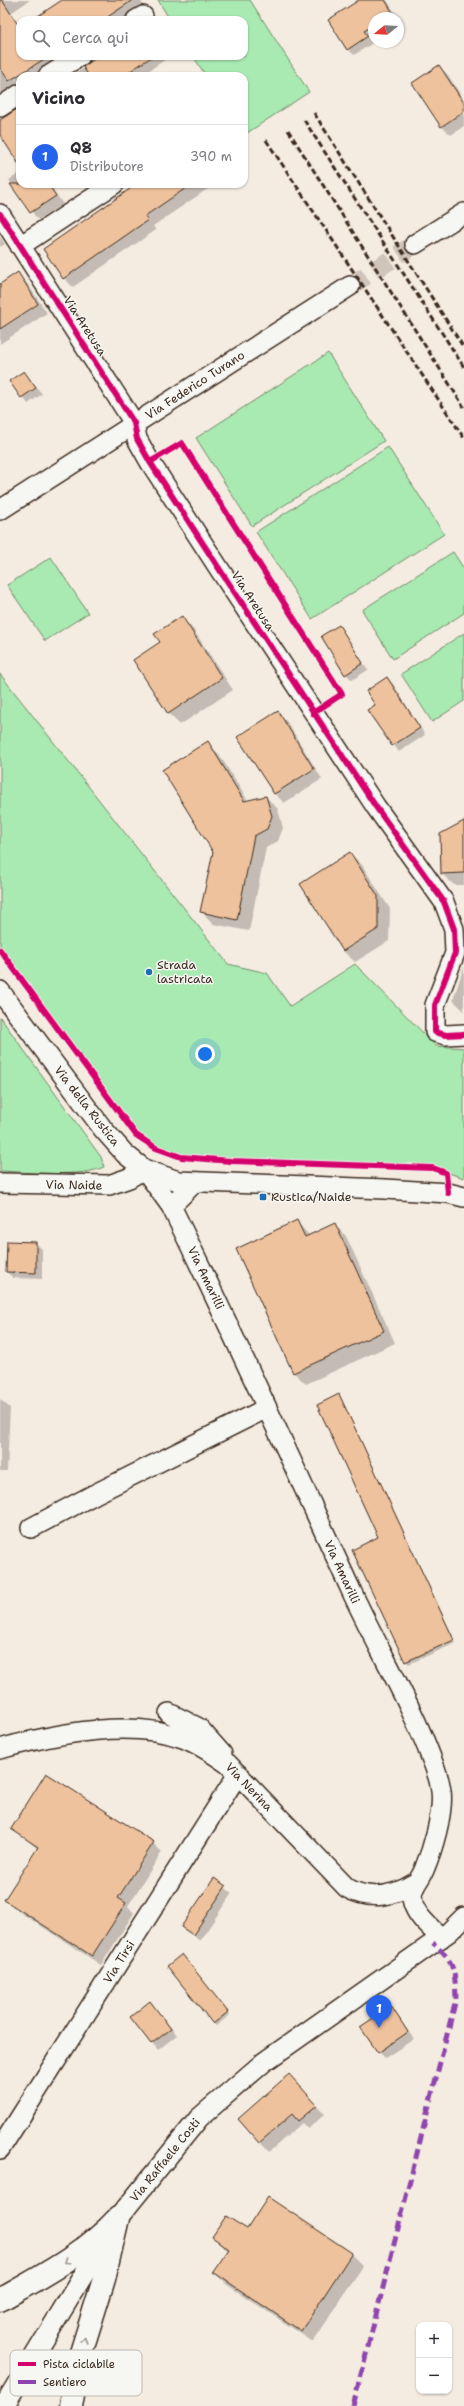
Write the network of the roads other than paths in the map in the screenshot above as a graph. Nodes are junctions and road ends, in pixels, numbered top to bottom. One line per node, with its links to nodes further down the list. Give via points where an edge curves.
1 (74, 60): 2 (street)
2 (54, 72)
3 (16, 96): 4 (street)
4 (0, 106)
5 (108, 188): 9 (street)
6 (464, 213): 8 (street)
7 (0, 214): 9 (street, Via Aretusa)
8 (415, 244)
9 (20, 246): 11 (street, Via Aretusa)
10 (350, 286): 11 (street, Via Federico Turano)
11 (134, 424): 12 (street, Via Federico Turano); 14 (street, Via Aretusa, via 137,439 150,462 216,564 376,807 444,902 454,929 455,952 435,1004 436,1032 446,1035)
12 (0, 510)
13 (0, 991): 15 (street, Via della Rustica, via 103,1129 125,1154)
14 (464, 1034)
15 (144, 1169): 16 (street, Via della Rustica, via 168,1179); 17 (street, Via Naide, via 109,1185); 19 (street, Via Amarilli)
16 (195, 1182): 18 (street, Via della Rustica, via 385,1189 448,1193); 19 (street)
17 (0, 1183)
18 (464, 1197)
19 (171, 1206): 20 (street, Via Amarilli)
20 (267, 1408): 21 (street); 25 (street, Via Amarilli, via 376,1645 414,1718 438,1778 441,1802 436,1831 423,1871)
21 (31, 1528)
22 (169, 1713): 24 (street, via 199,1728 216,1745)
23 (0, 1749): 24 (street, Via Nerina, via 90,1730 129,1730 183,1738 207,1750)
24 (233, 1769): 26 (street, Via Nerina, via 347,1888 358,1894); 30 (street, Via Tirsi)
25 (415, 1883): 26 (street, Via Nerina, via 399,1892); 27 (street, Via Amarilli, via 412,1896)
26 (378, 1896): 27 (street, Via Nerina, via 401,1901)
27 (417, 1913): 29 (street)
28 (464, 1916): 29 (street, Via Raffaele Costi)
29 (451, 1932): 31 (street, Via Raffaele Costi, via 264,2062 220,2097 184,2133 156,2173)
30 (0, 2149)
31 (118, 2218): 32 (highway, one-way to 32, via 101,2237 65,2262); 33 (street, Via Raffaele Costi); 34 (highway, one-way to 31, via 104,2279)
32 (0, 2300)
33 (38, 2350)
34 (82, 2350)
35 (10, 2396): 37 (street, Via Raffaele Costi)
36 (73, 2396): 38 (highway, one-way to 36)
37 (4, 2406)
38 (71, 2406)

